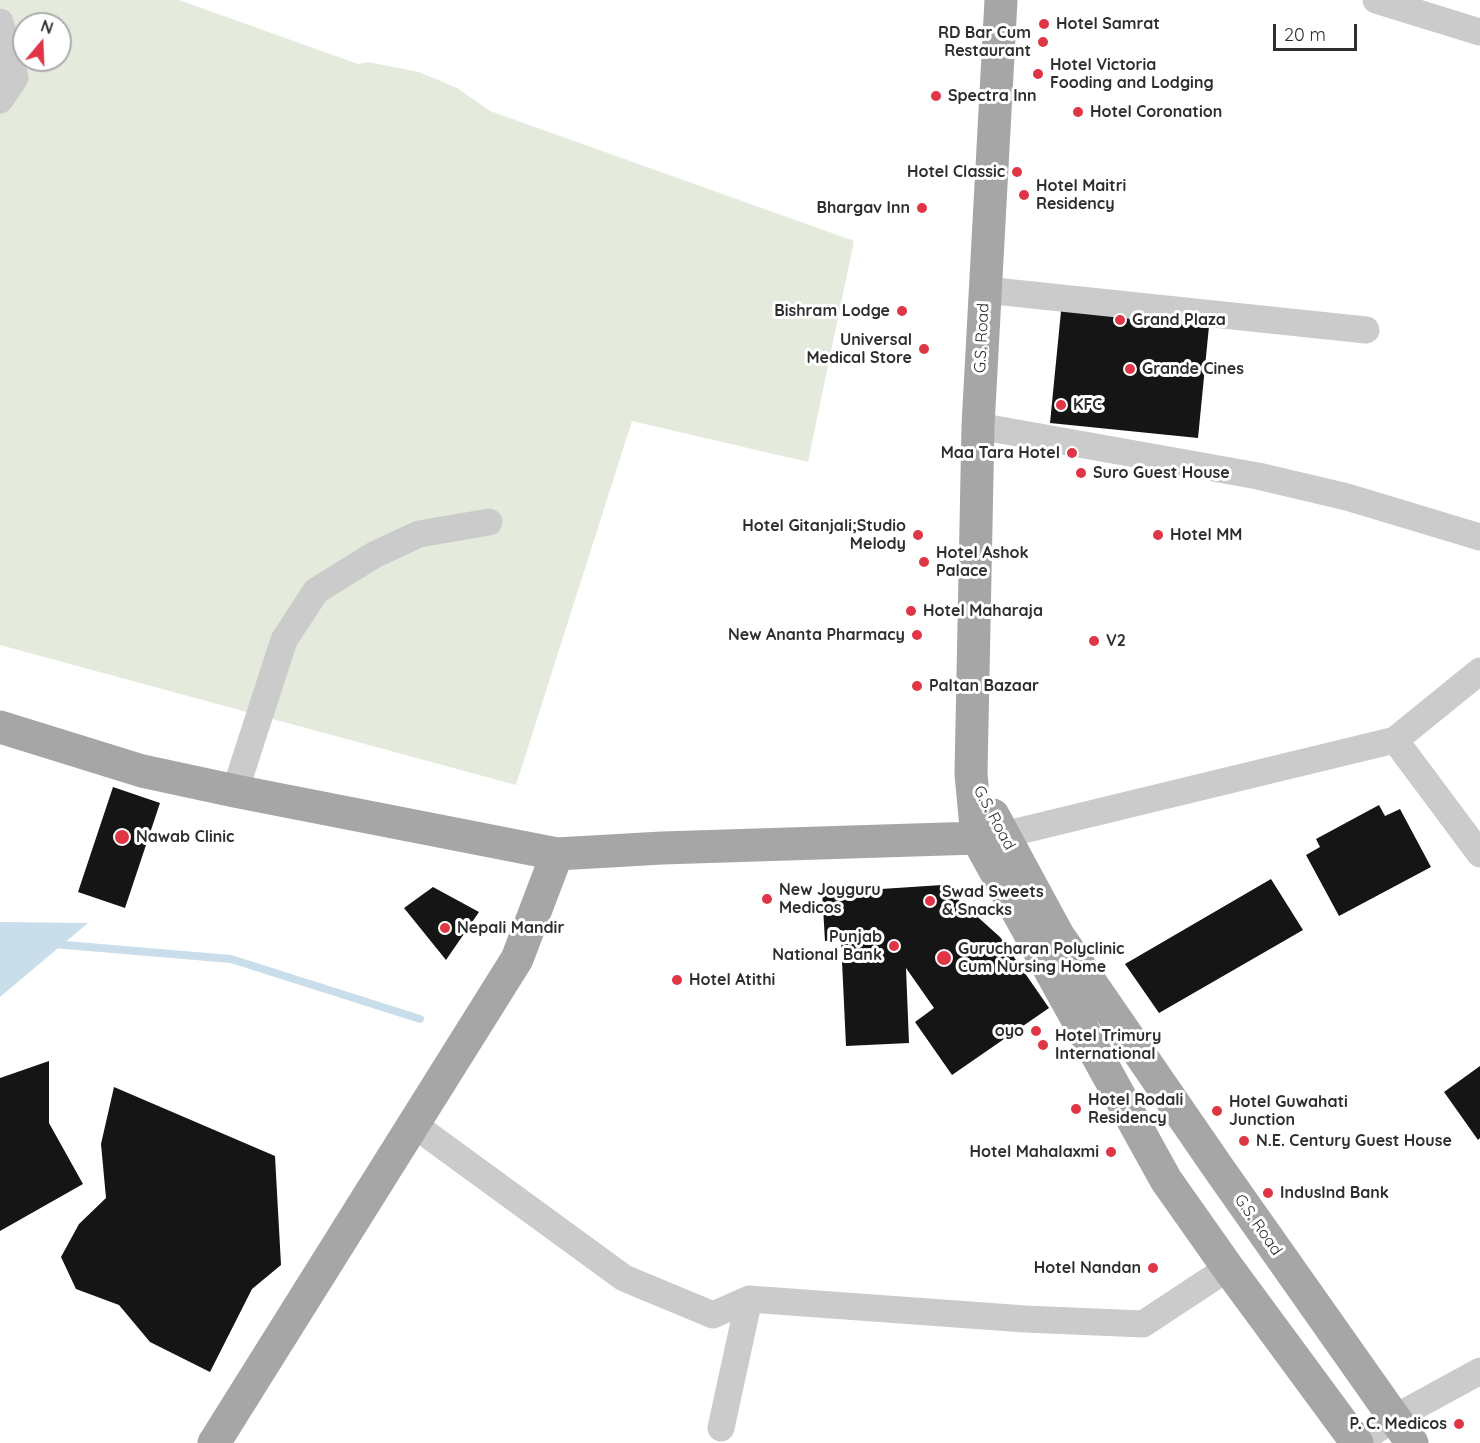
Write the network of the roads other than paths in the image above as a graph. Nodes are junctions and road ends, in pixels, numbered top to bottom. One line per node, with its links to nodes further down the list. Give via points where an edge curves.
1 (1001, 0): 6 (main road, G.S. Road)
2 (1376, 0): 4 (street)
3 (0, 22): 5 (street, via 15,78)
4 (1480, 32)
5 (0, 100)
6 (985, 290): 7 (street); 8 (main road, G.S. Road)
7 (1366, 330)
8 (978, 426): 10 (street, via 1257,476 1347,497); 15 (main road, G.S. Road, via 971,774)
9 (489, 522): 14 (street, via 419,534 374,555 316,591 284,640)
10 (1480, 537)
11 (1480, 670): 13 (street)
12 (0, 727): 14 (main road, via 142,771)
13 (1395, 740): 15 (street); 17 (street)
14 (235, 791): 16 (main road)
15 (990, 837): 16 (main road); 19 (main road, G.S. Road, via 1166,1180); 23 (main road, G.S. Road)
16 (557, 854): 18 (main road, via 517,959)
17 (1480, 854)
18 (413, 1124): 20 (street, via 624,1278 713,1315); 24 (main road)
19 (1228, 1268): 20 (street, via 1143,1324); 25 (main road, G.S. Road)
20 (749, 1299): 22 (street)
21 (1480, 1371): 23 (street)
22 (721, 1428)
23 (1403, 1430): 25 (street)
24 (214, 1443)
25 (1357, 1443)

